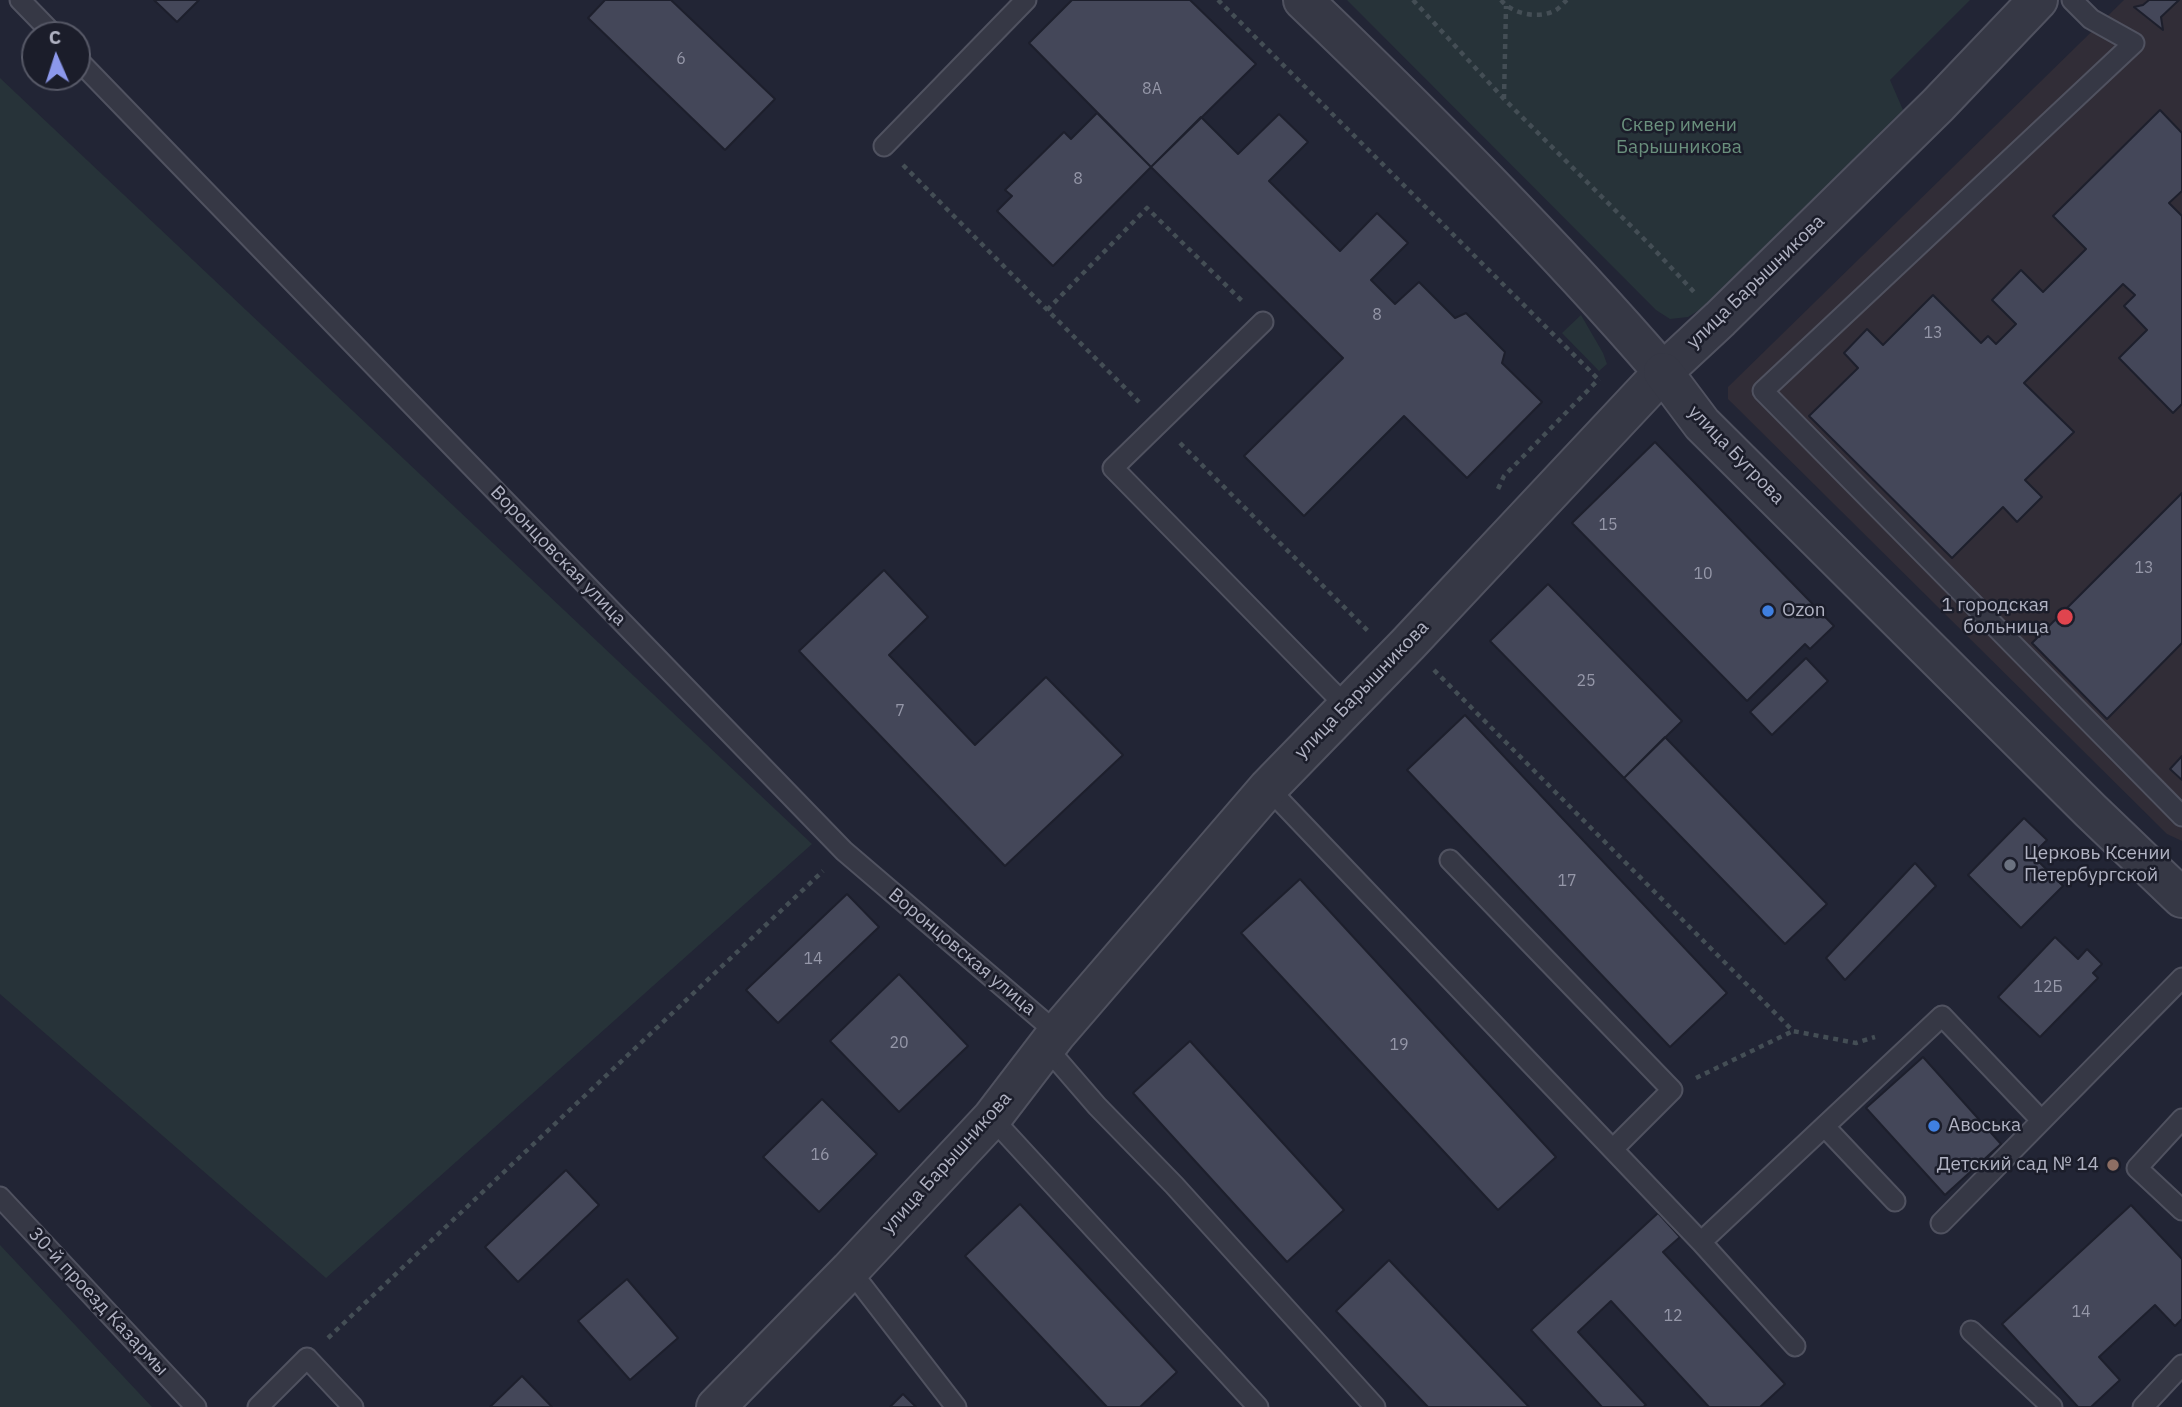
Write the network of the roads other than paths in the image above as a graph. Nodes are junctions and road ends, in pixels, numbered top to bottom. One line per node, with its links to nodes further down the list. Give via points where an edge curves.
1 (20, 0): 6 (lane)
2 (1026, 0): 8 (lane)
3 (1303, 0): 10 (street, улица Бугрова, via 1553,249)
4 (2038, 0): 10 (street, улица Барышникова, via 1938,105)
5 (2072, 0): 13 (lane, via 2091,19 2134,43 1763,391)
6 (40, 21)
7 (91, 73): 17 (lane, Воронцовская улица, via 844,851)
8 (884, 146)
9 (1264, 322): 11 (lane, via 1113,468)
10 (1663, 372): 11 (street, улица Барышникова); 15 (street, улица Бугрова, via 1702,424)
11 (1347, 707): 12 (street, улица Барышникова)
12 (1268, 788): 17 (street, улица Барышникова); 22 (lane)
13 (2182, 816)
14 (1450, 860): 22 (lane, via 1672,1090)
15 (2182, 898)
16 (2182, 978): 20 (lane)
17 (1051, 1040): 18 (street, улица Барышникова); 38 (lane, Воронцовская улица, via 1097,1106)
18 (992, 1118): 28 (street, улица Барышникова); 37 (lane)
19 (2182, 1119): 25 (lane, via 2137,1168)
20 (2041, 1120): 21 (lane, via 1942,1016); 26 (lane)
21 (1825, 1127): 24 (lane); 27 (lane)
22 (1613, 1149): 27 (lane)
23 (0, 1197): 32 (lane, 30-й проезд Казармы)
24 (1895, 1201)
25 (2182, 1210)
26 (1941, 1223)
27 (1701, 1242): 30 (lane)
28 (850, 1270): 35 (street, улица Барышникова); 36 (lane)
29 (1971, 1331): 39 (lane)
30 (1795, 1346)
31 (2182, 1364): 40 (lane)
32 (196, 1407)
33 (258, 1407): 34 (lane, via 307,1358)
34 (352, 1407)
35 (716, 1407)
36 (956, 1407)
37 (1258, 1407)
38 (1375, 1407)
39 (2052, 1407)
40 (2143, 1407)

